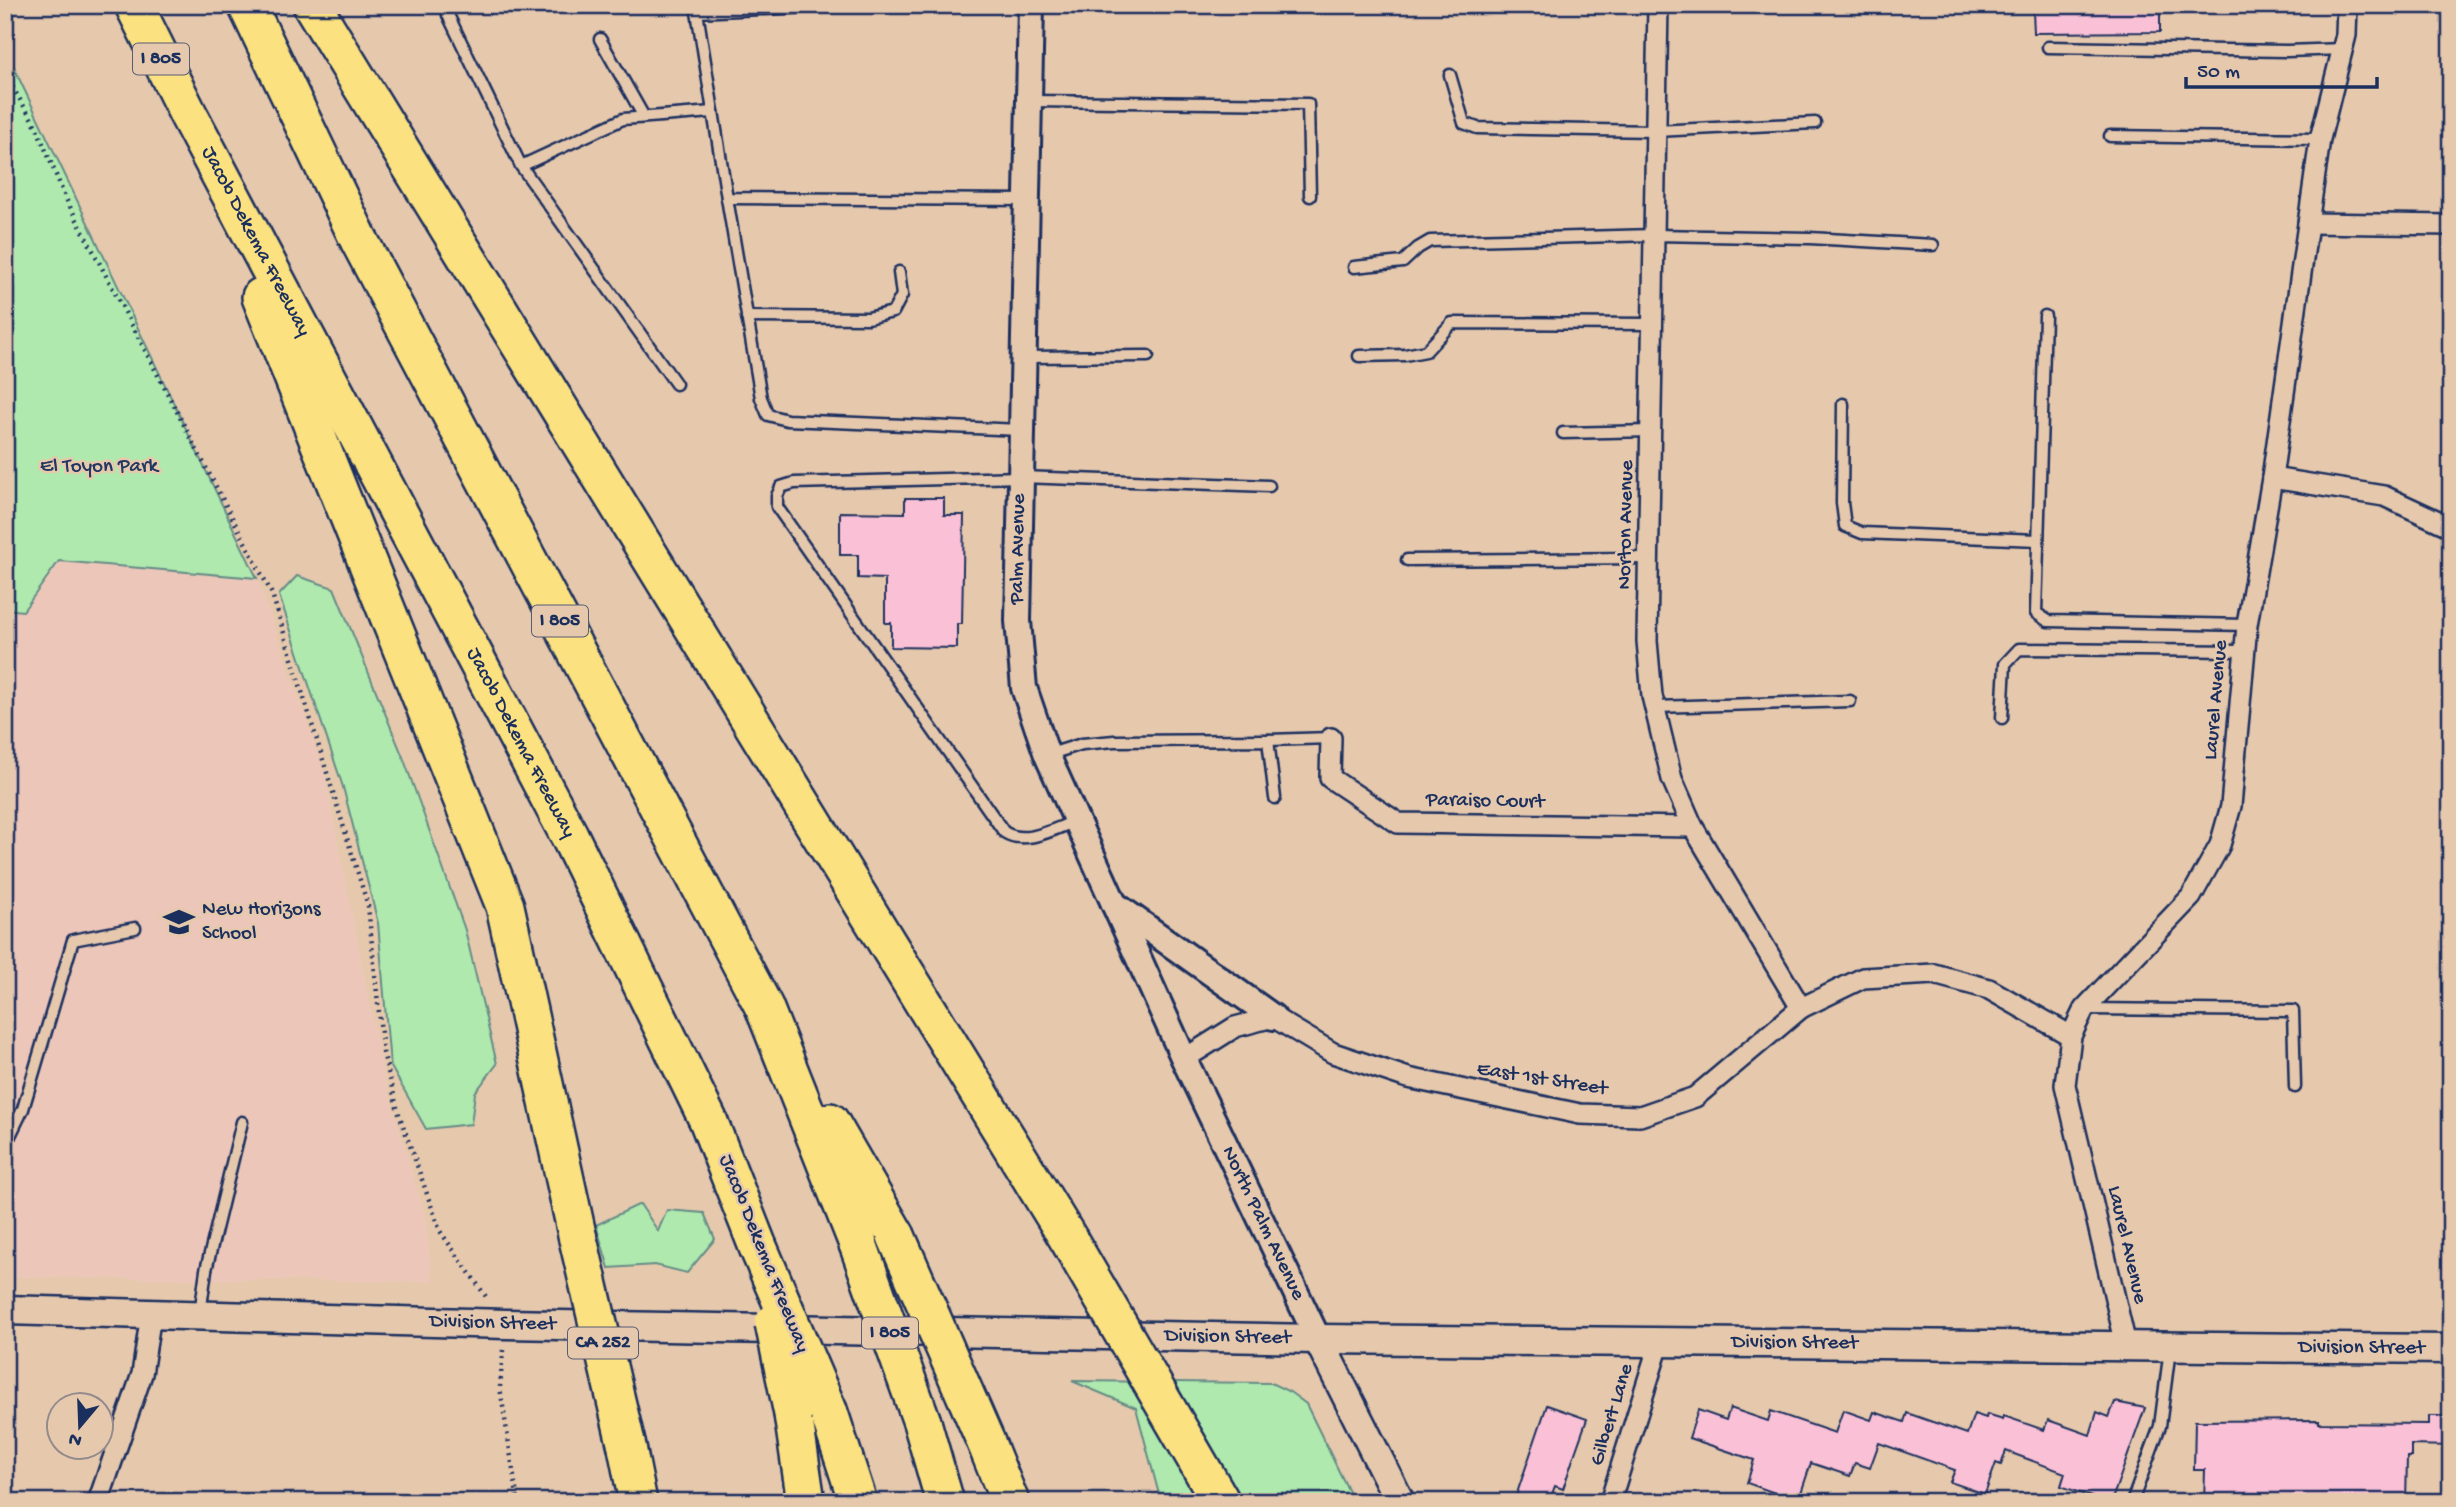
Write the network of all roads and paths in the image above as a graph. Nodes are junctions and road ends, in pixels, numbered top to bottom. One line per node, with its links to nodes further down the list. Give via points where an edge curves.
1 (134, 5): 16 (highway, Jacob Dekema Freeway / I 805)
2 (247, 5): 63 (highway, I 805, via 359,240)
3 (312, 5): 89 (highway, bridge, via 1069,1240)
4 (852, 5): 15 (lane, via 697,12)
5 (1031, 5): 14 (street, Palm Avenue)
6 (1658, 5): 19 (street, Norton Avenue)
7 (2347, 5): 11 (street, Laurel Avenue)
8 (448, 15): 22 (lane)
9 (600, 39): 17 (lane)
10 (2048, 47): 11 (lane)
11 (2343, 48): 21 (street, Laurel Avenue)
12 (5, 75): 76 (path, via 36,126 65,197 272,594 368,906 383,1052 398,1111 440,1231)
13 (1450, 75): 19 (lane, via 1464,123 1477,128)
14 (1029, 101): 23 (lane, via 1308,104); 25 (street, Palm Avenue)
15 (713, 112): 17 (lane); 24 (lane)
16 (188, 114): 72 (highway, Jacob Dekema Freeway / I 805, via 569,835 708,1120); 84 (highway, CA 252, bridge, via 505,906)
17 (645, 117): 22 (lane, via 623,119)
18 (1815, 123): 19 (lane)
19 (1656, 131): 28 (street, Norton Avenue)
20 (2110, 136): 21 (lane)
21 (2320, 139): 26 (street, Laurel Avenue)
22 (521, 166): 38 (lane)
23 (1310, 196)
24 (727, 198): 25 (lane); 33 (lane)
25 (1027, 200): 37 (street, Palm Avenue)
26 (2308, 223): 27 (street); 44 (street, Laurel Avenue)
27 (2451, 225)
28 (1654, 235): 29 (lane); 30 (lane, via 1430,241 1403,262); 34 (street, Norton Avenue)
29 (1933, 245)
30 (1354, 267)
31 (899, 272): 33 (lane, via 902,295 893,312 868,318)
32 (2045, 316): 47 (lane)
33 (747, 317): 40 (lane, via 768,415 787,420)
34 (1653, 324): 36 (lane, via 1452,323 1426,351); 41 (street, Norton Avenue)
35 (1148, 356): 37 (lane)
36 (1359, 356)
37 (1024, 357): 40 (street, Palm Avenue)
38 (677, 384)
39 (1843, 404): 47 (lane, via 1845,526 1862,533)
40 (1022, 430): 43 (street, Palm Avenue)
41 (1651, 431): 42 (lane); 48 (street, Norton Avenue)
42 (1563, 433)
43 (1021, 477): 45 (lane); 57 (street, Palm Avenue, via 1017,621 1024,688); 59 (lane, via 794,483 781,487 777,507 1004,832 1026,838)
44 (2272, 478): 46 (street, via 2384,496); 50 (street, Laurel Avenue)
45 (1269, 486)
46 (2451, 527)
47 (2038, 540): 50 (lane, via 2036,612 2049,621)
48 (1649, 558): 49 (lane); 53 (street, Norton Avenue, via 1647,641)
49 (1407, 560)
50 (2247, 625): 51 (street, Laurel Avenue)
51 (2245, 651): 54 (lane, via 2020,649 2005,664); 65 (street, Laurel Avenue, via 2231,807 2220,845 2191,897)
52 (1850, 701): 53 (lane)
53 (1655, 707): 60 (street, Norton Avenue, via 1672,779)
54 (2002, 718)
55 (1331, 738): 56 (lane); 60 (street, Paraiso Court, via 1330,778 1398,823)
56 (1268, 740): 57 (lane, via 1114,740); 58 (lane)
57 (1046, 755): 59 (street, Palm Avenue)
58 (1275, 798)
59 (1076, 821): 61 (street, Palm Avenue)
60 (1693, 827): 64 (street, Norton Avenue)
61 (1113, 903): 66 (street); 68 (street, Palm Avenue)
62 (135, 928): 71 (lane, via 73,940 23,1109)
63 (764, 1007): 87 (highway, I 805, bridge, via 858,1244 922,1422); 88 (highway, bridge, via 896,1236)
64 (1801, 1008): 66 (street, East 1st Street, via 1695,1097 1640,1116 1580,1114 1408,1079 1333,1053); 67 (street, East 1st Street, via 1863,978 1934,974 1989,989)
65 (2084, 1009): 67 (street, Laurel Avenue); 69 (lane, via 2293,1011)
66 (1273, 1017): 68 (street, via 1235,1027)
67 (2071, 1036): 79 (street, Laurel Avenue, via 2066,1085)
68 (1184, 1059): 77 (street, North Palm Avenue)
69 (2295, 1087)
70 (242, 1122): 75 (lane, via 206,1270)
71 (5, 1146)
72 (758, 1247): 85 (highway, bridge, via 793,1414); 86 (highway, Jacob Dekema Freeway / I 805, bridge, via 829,1413)
73 (5, 1310): 74 (main road, Division Street)
74 (150, 1314): 75 (main road, Division Street); 82 (street, via 142,1374)
75 (200, 1315): 76 (main road, Division Street)
76 (506, 1324): 77 (main road, Division Street); 83 (path, via 500,1387)
77 (1318, 1339): 78 (main road, Division Street); 90 (main road, North Palm Avenue)
78 (1660, 1341): 79 (main road, Division Street); 91 (street, Gilbert Lane)
79 (2126, 1345): 80 (main road, Division Street)
80 (2171, 1345): 81 (main road, Division Street); 92 (lane, via 2160,1426)
81 (2451, 1349)
82 (98, 1502)
83 (518, 1502)
84 (638, 1502)
85 (806, 1502)
86 (858, 1502)
87 (945, 1502)
88 (1010, 1502)
89 (1221, 1502)
90 (1400, 1502)
91 (1610, 1502)
92 (2132, 1502)

